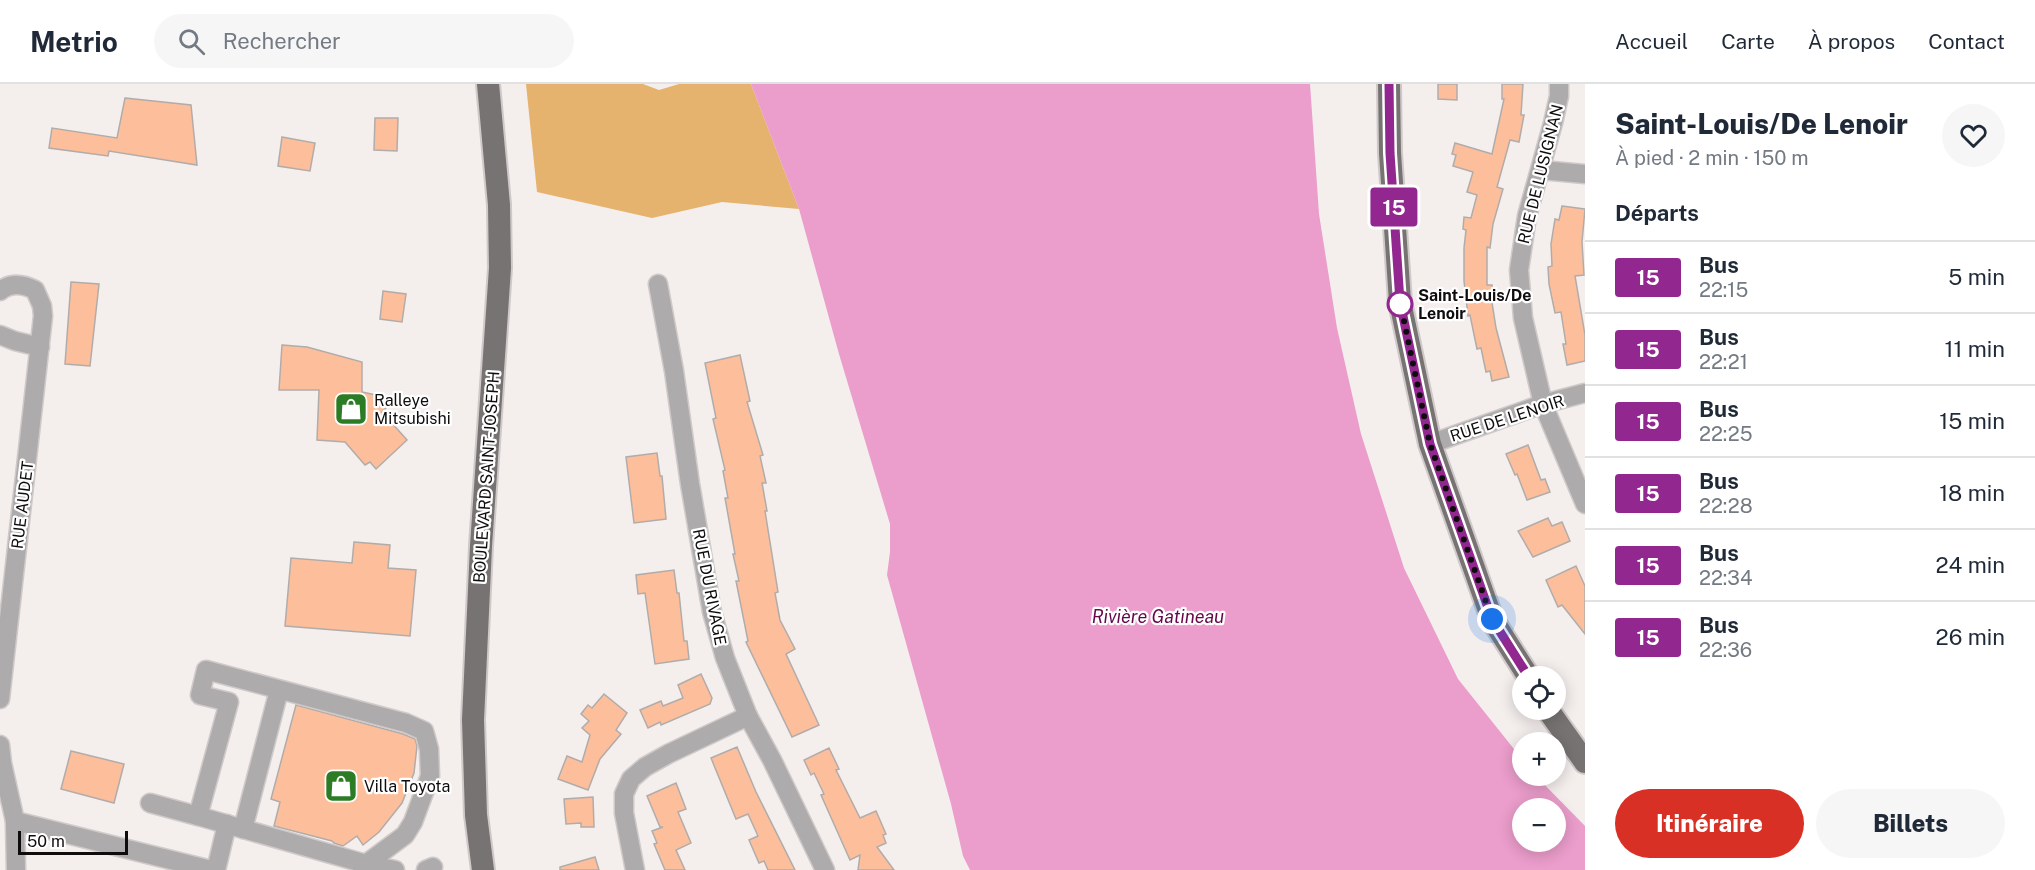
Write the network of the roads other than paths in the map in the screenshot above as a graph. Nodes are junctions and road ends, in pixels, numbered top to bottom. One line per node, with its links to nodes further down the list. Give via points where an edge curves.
1 (488, 84): 29 (main road, BOULEVARD SAINT-JOSEPH, via 499,205 500,268 473,720 475,805)
2 (1389, 84): 12 (main road, via 1400,302)
3 (1559, 84): 4 (street, RUE DE LUSIGNAN)
4 (1541, 170): 5 (street); 11 (street, RUE DE LUSIGNAN, via 1527,216 1519,270 1523,318)
5 (1585, 174)
6 (657, 284): 17 (street, RUE DU RIVAGE, via 712,612 724,658)
7 (0, 291): 9 (street, RUE AUDET, via 18,285 35,291 42,306)
8 (0, 335): 9 (street)
9 (40, 347): 16 (street, RUE AUDET)
10 (1585, 393): 11 (street, RUE DE LENOIR)
11 (1543, 404): 12 (street, RUE DE LENOIR); 13 (street, RUE DE LUSIGNAN)
12 (1430, 444): 14 (main road, via 1492,619)
13 (1585, 504)
14 (1521, 666)
15 (279, 690): 22 (street, via 206,670 200,695 229,702); 24 (street); 25 (street, via 424,731 429,776 413,822 405,835)
16 (0, 699)
17 (748, 716): 30 (street, via 668,754 631,779 624,794 624,813); 31 (street, RUE DU RIVAGE)
18 (1554, 720): 20 (main road)
19 (0, 745): 23 (street)
20 (1585, 762)
21 (150, 803): 22 (street)
22 (198, 816): 24 (street)
23 (15, 821): 26 (street); 27 (street)
24 (235, 826): 25 (street); 27 (street)
25 (365, 867): 28 (street)
26 (16, 870)
27 (214, 870)
28 (395, 870)
29 (483, 870)
30 (635, 870)
31 (825, 870)

